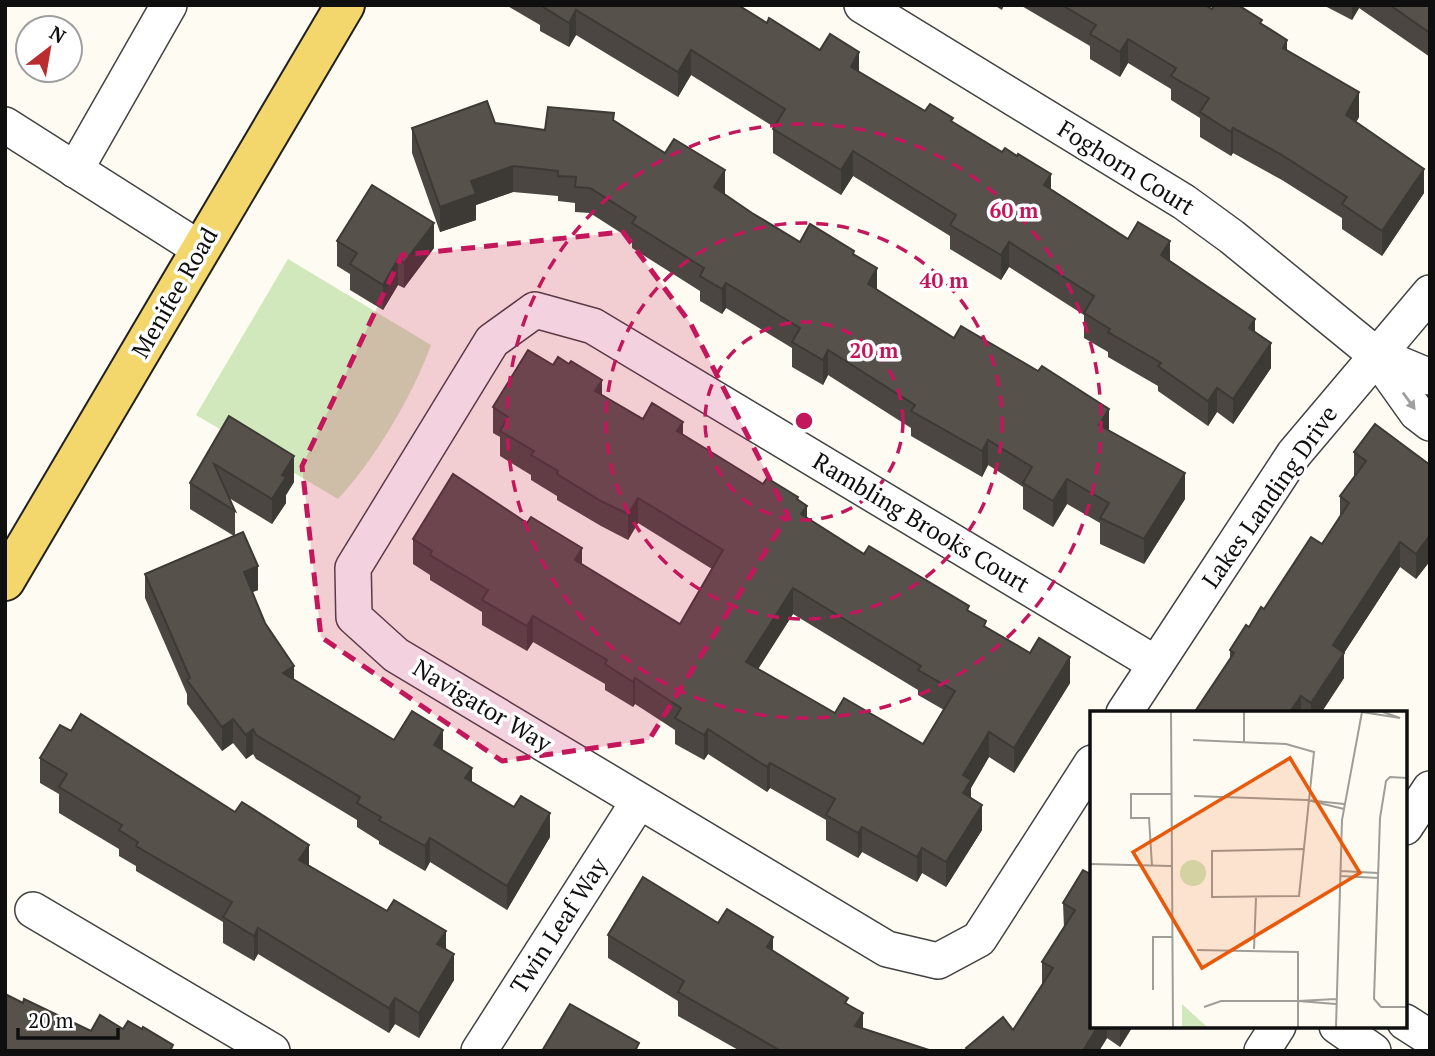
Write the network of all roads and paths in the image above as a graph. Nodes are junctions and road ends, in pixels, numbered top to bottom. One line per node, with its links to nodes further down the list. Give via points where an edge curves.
1 (169, 5): 5 (street)
2 (862, 5): 9 (street, Foghorn Court, via 1184,202)
3 (340, 7): 6 (main road, Menifee Road)
4 (5, 125): 5 (street)
5 (75, 170): 6 (street)
6 (200, 249): 12 (main road, Menifee Road)
7 (1430, 293): 9 (street, Lakes Landing Drive)
8 (535, 310): 13 (street, Rambling Brooks Court, via 593,326); 17 (street, Navigator Way, via 492,341 353,568 354,617 396,655)
9 (1375, 354): 10 (street); 11 (street, one-way to 11, via 1417,413); 13 (street, Lakes Landing Drive, via 1294,454)
10 (1430, 377)
11 (1430, 423)
12 (5, 581)
13 (1156, 664): 14 (street, Lakes Landing Drive)
14 (1125, 711)
15 (1090, 765): 17 (street, Navigator Way, via 979,939 938,961 887,949)
16 (1430, 789): 18 (street)
17 (639, 801): 25 (street, Twin Leaf Way)
18 (1407, 824)
19 (33, 910): 24 (street)
20 (1407, 1022): 23 (street)
21 (1277, 1028): 26 (street)
22 (1340, 1028): 27 (street)
23 (1430, 1038)
24 (272, 1051)
25 (479, 1051)
26 (1262, 1051)
27 (1373, 1051)

